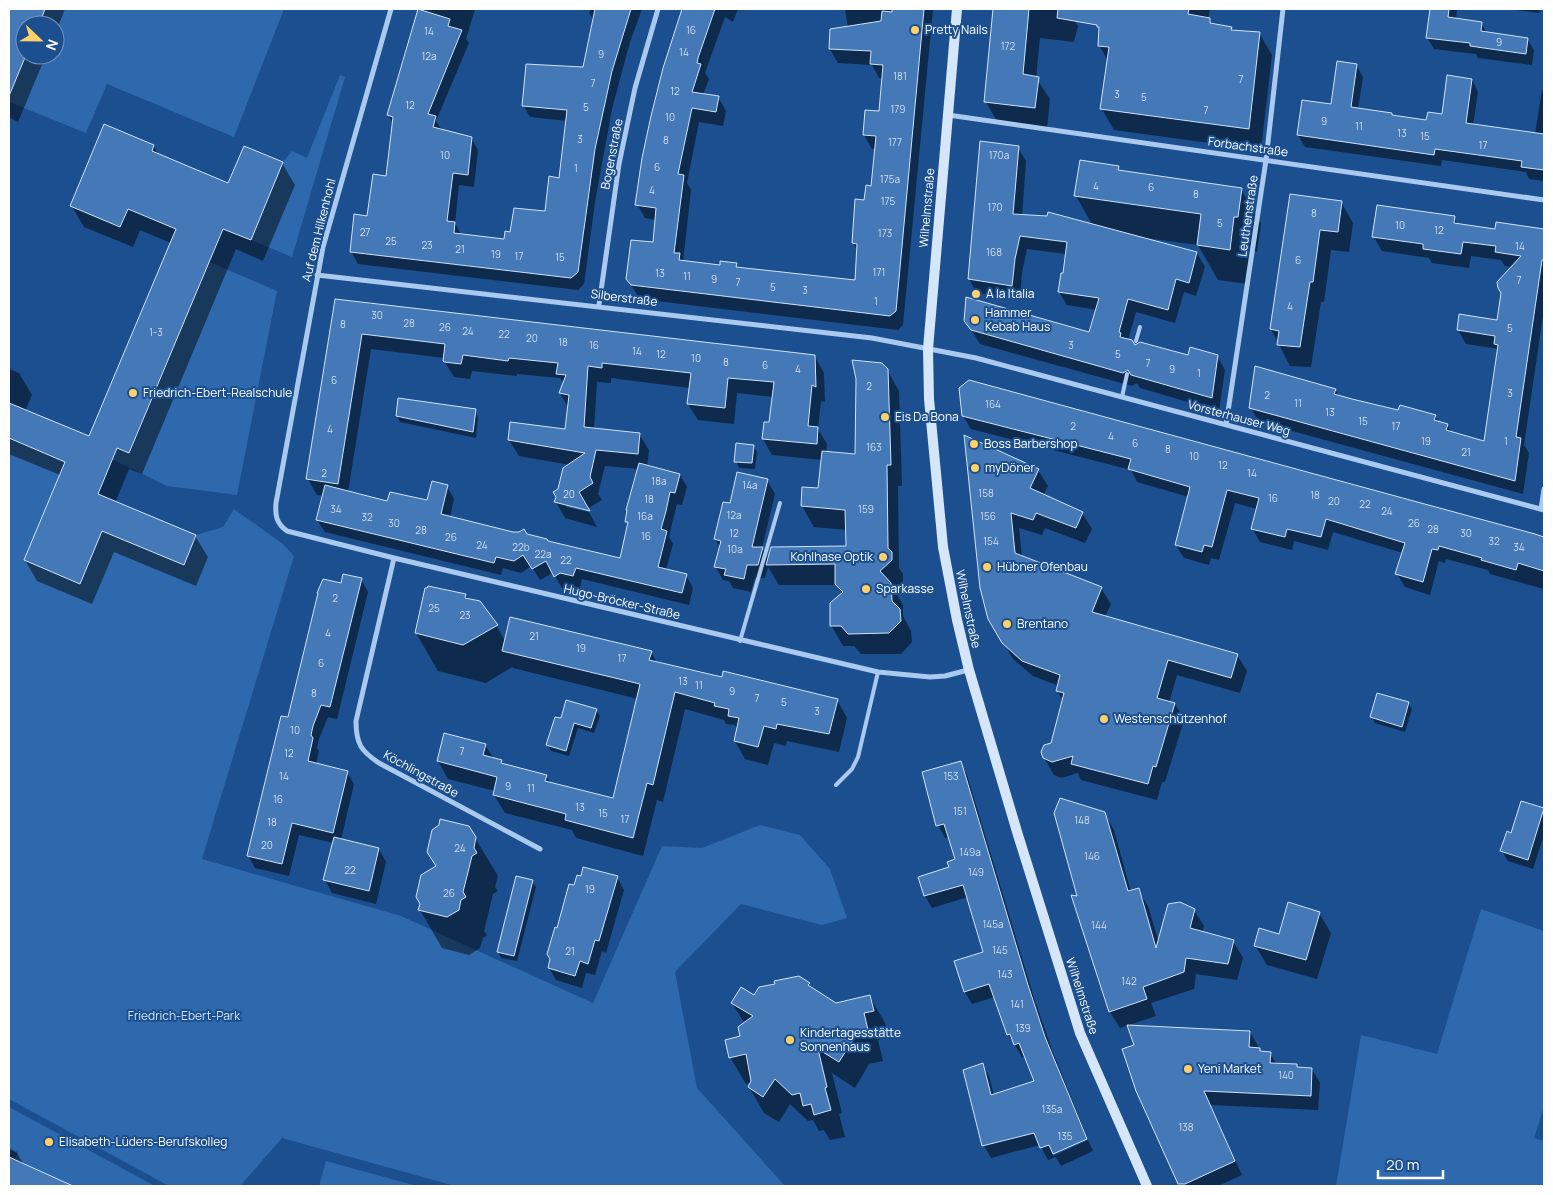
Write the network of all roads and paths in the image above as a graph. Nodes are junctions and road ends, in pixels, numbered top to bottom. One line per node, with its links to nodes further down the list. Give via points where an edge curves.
1 (391, 9): 8 (street, Auf dem Hilkenhohl)
2 (658, 9): 9 (street, Bogenstraße, via 635,88 619,164)
3 (958, 9): 5 (main road, Wilhelmstraße)
4 (1284, 9): 6 (street, Leuthenstraße)
5 (948, 115): 6 (street, Forbachstraße); 12 (main road, Wilhelmstraße)
6 (1266, 160): 7 (street, Forbachstraße); 15 (street, Leuthenstraße)
7 (1544, 200)
8 (317, 275): 9 (street, Silberstraße); 19 (street, Auf dem Hilkenhohl, via 276,502)
9 (599, 305): 12 (street, Silberstraße, via 872,338)
10 (1140, 327): 11 (lane)
11 (1136, 341)
12 (928, 349): 14 (street, Vorsterhauser Weg, via 976,358); 22 (main road, Wilhelmstraße, via 929,399 943,547)
13 (1128, 374): 14 (lane)
14 (1122, 397): 15 (street, Vorsterhauser Weg)
15 (1226, 425): 18 (street, Vorsterhauser Weg)
16 (1544, 489): 18 (street)
17 (780, 503): 21 (lane)
18 (1543, 510)
19 (277, 520): 20 (street, Hugo-Bröcker-Straße, via 287,531)
20 (394, 558): 21 (street, Hugo-Bröcker-Straße); 25 (street, Köchlingstraße, via 356,722 358,744 379,763)
21 (740, 640): 23 (street, Hugo-Bröcker-Straße)
22 (969, 670): 23 (street, Hugo-Bröcker-Straße, via 930,677); 26 (main road, Wilhelmstraße, via 1080,1033)
23 (878, 672): 24 (lane, via 858,756 852,769)
24 (836, 785)
25 (540, 849)
26 (1147, 1186)

